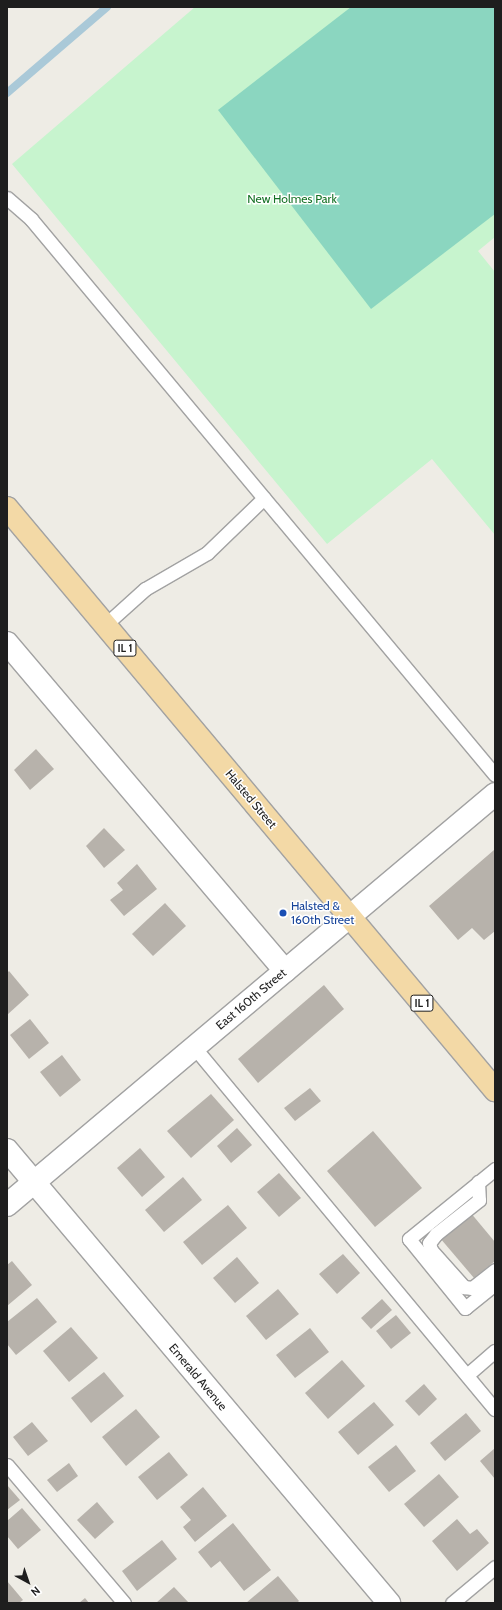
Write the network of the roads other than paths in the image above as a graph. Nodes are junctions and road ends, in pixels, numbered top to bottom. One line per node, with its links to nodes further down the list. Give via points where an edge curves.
1 (7, 198): 2 (lane, via 31,219)
2 (264, 498): 4 (lane, via 207,553 144,589); 6 (lane)
3 (7, 508): 4 (main road, Halsted Street / IL 1)
4 (105, 625): 8 (main road, Halsted Street / IL 1)
5 (7, 643): 9 (street)
6 (495, 775)
7 (495, 794): 8 (street, East 160th Street)
8 (350, 916): 9 (street, East 160th Street); 11 (main road, Halsted Street / IL 1)
9 (285, 971): 10 (street, East 160th Street)
10 (194, 1046): 14 (street, East 160th Street); 20 (lane)
11 (495, 1090)
12 (7, 1150): 14 (street, Emerald Avenue)
13 (495, 1170): 15 (lane)
14 (34, 1182): 16 (street, East 160th Street); 25 (street, Emerald Avenue)
15 (478, 1182): 17 (lane, via 479,1200 436,1234 429,1243 431,1250 464,1288 472,1288); 18 (lane, via 409,1239 466,1308)
16 (7, 1205)
17 (495, 1270)
18 (495, 1284)
19 (495, 1351): 20 (lane)
20 (467, 1375): 21 (lane)
21 (495, 1409)
22 (7, 1465): 24 (lane)
23 (495, 1567): 26 (lane)
24 (124, 1603)
25 (389, 1603)
26 (452, 1603)

